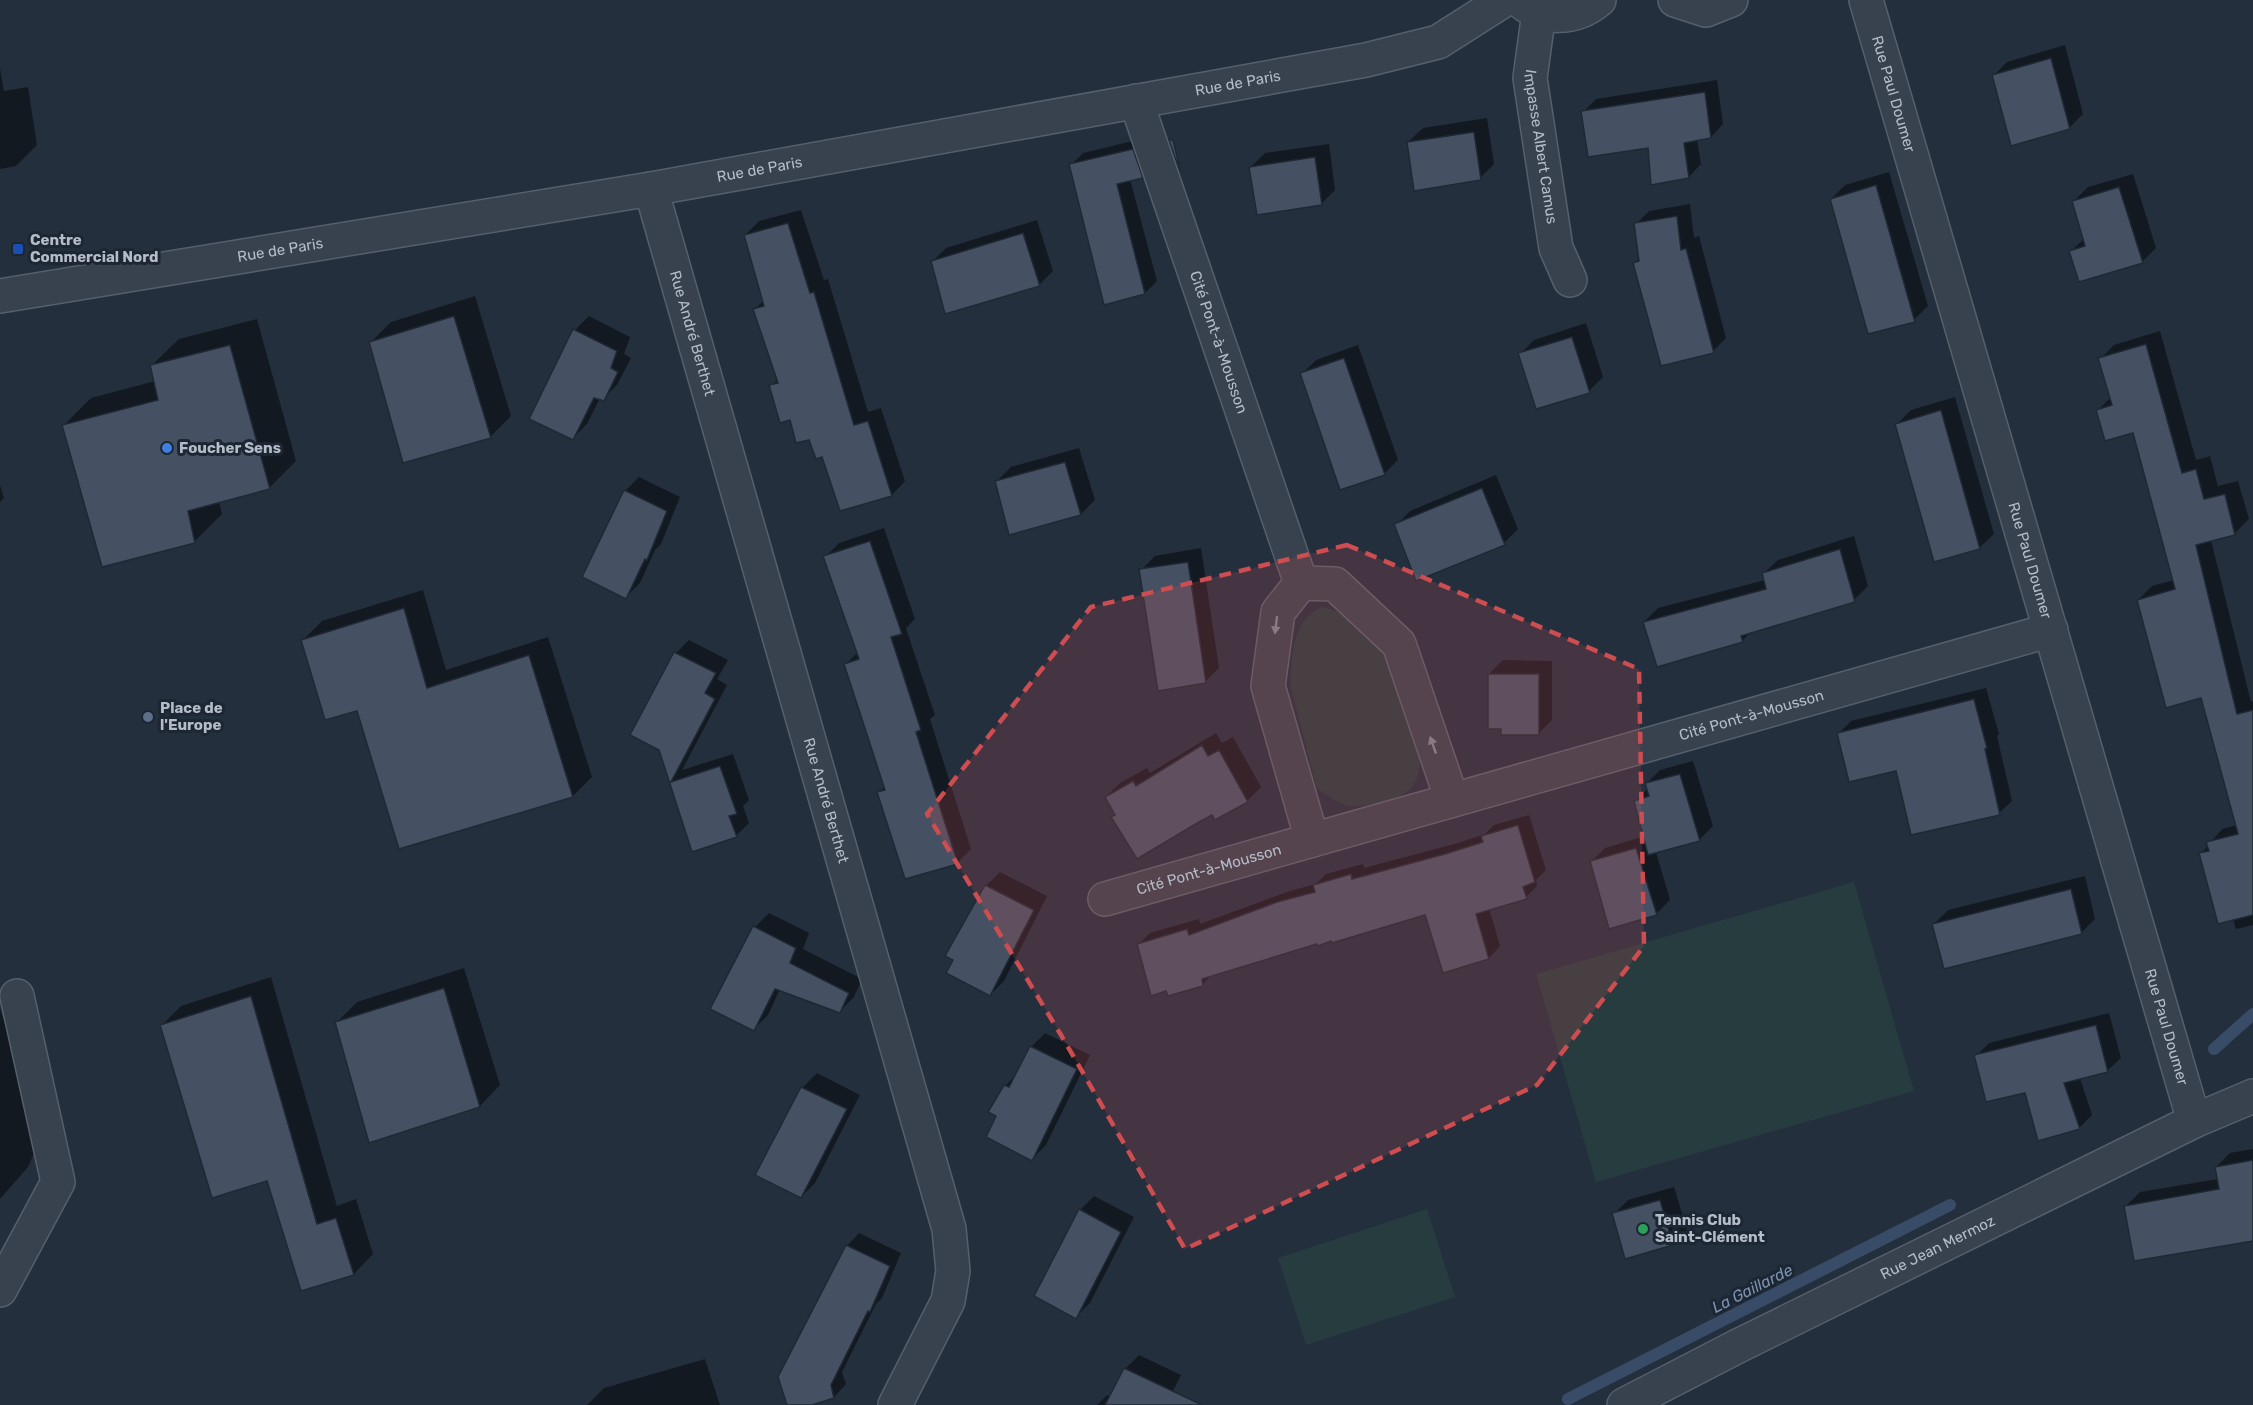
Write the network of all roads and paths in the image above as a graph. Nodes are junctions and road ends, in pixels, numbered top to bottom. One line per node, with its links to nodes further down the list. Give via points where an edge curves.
1 (1504, 0): 7 (street, Rue de Paris, via 1438,42 1354,63)
2 (1599, 0): 6 (street, via 1574,14 1556,16)
3 (1675, 0): 4 (street, via 1706,10)
4 (1731, 0)
5 (1866, 0): 12 (street, Rue Paul Doumer)
6 (1529, 6): 9 (street, Impasse Albert Camus, via 1530,78 1557,248)
7 (1136, 100): 8 (street, Rue de Paris); 11 (street, Cité Pont-à-Mousson)
8 (651, 189): 10 (street, Rue de Paris); 20 (street, Rue André Berthet, via 949,1229 953,1271 948,1301)
9 (1570, 280)
10 (0, 296)
11 (1301, 583): 13 (street, one-way to 11, via 1399,644 1335,584); 14 (street, one-way to 14, via 1278,612 1268,686)
12 (2050, 630): 13 (street, Cité Pont-à-Mousson); 18 (street, Rue Paul Doumer)
13 (1452, 800): 14 (street, Cité Pont-à-Mousson)
14 (1312, 840): 15 (street, Cité Pont-à-Mousson)
15 (1105, 899)
16 (17, 996): 19 (street, via 58,1182)
17 (2253, 1096): 18 (street, Rue Jean Mermoz)
18 (2194, 1121): 21 (street, Rue Jean Mermoz)
19 (0, 1290)
20 (895, 1405)
21 (1624, 1405)

